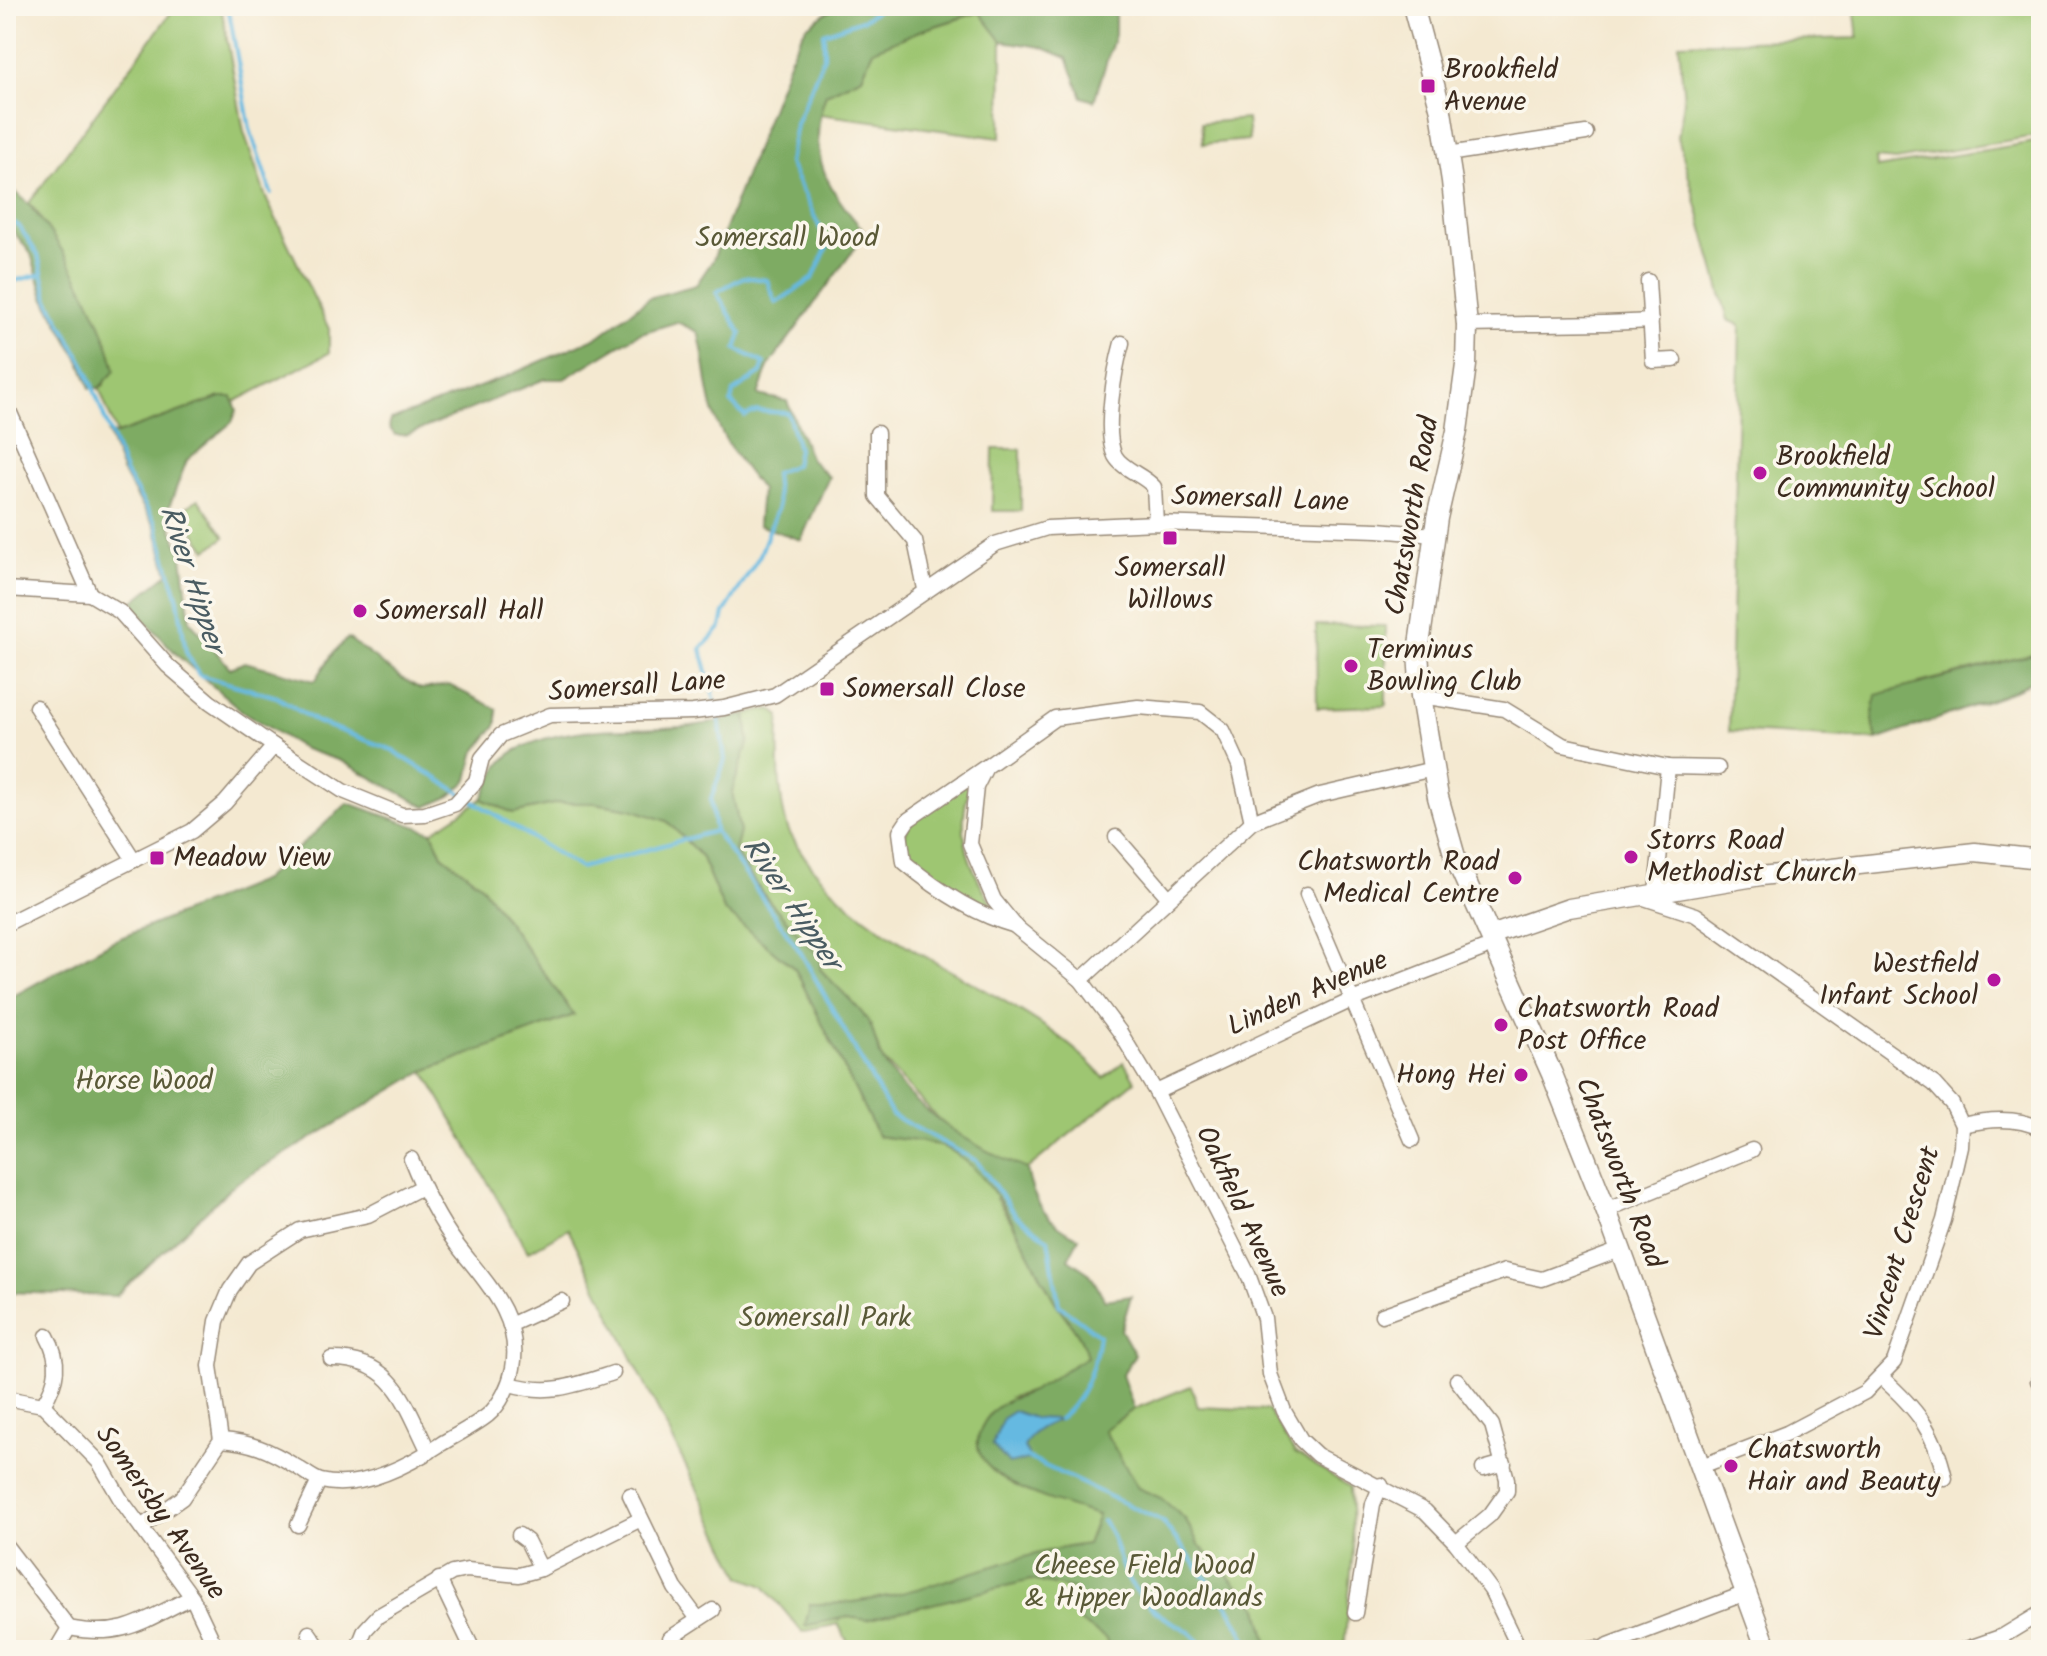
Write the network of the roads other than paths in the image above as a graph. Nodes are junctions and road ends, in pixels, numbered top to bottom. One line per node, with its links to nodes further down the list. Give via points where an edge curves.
1 (1413, 6): 3 (highway, Chatsworth Road)
2 (1586, 133): 3 (street)
3 (1448, 154): 6 (highway, Chatsworth Road)
4 (1648, 281): 5 (street)
5 (1651, 321): 6 (street, via 1567,327 1541,322); 8 (street, via 1653,361)
6 (1467, 325): 12 (highway, Chatsworth Road, via 1457,431)
7 (1122, 343): 11 (street, via 1115,368 1113,449 1122,464 1154,487)
8 (1674, 360)
9 (6, 404): 15 (street)
10 (877, 433): 14 (street, via 877,496 915,541)
11 (1156, 523): 12 (street, Somersall Lane); 14 (street, Somersall Lane, via 1047,528 995,544)
12 (1434, 535): 16 (highway, Chatsworth Road, via 1418,652)
13 (6, 589): 15 (street, Somersall Lane)
14 (925, 589): 18 (street, Somersall Lane, via 788,689 693,712 550,715 501,735 482,758 476,781 455,804 434,814 402,815 343,791)
15 (90, 594): 18 (street, Somersall Lane, via 120,612 168,666 210,702)
16 (1421, 696): 20 (street, via 1504,709 1563,745); 22 (highway, Chatsworth Road)
17 (36, 707): 26 (street)
18 (274, 746): 26 (street, via 225,803 192,831)
19 (986, 767): 23 (street, via 1055,718 1138,707 1200,712 1223,730 1239,765); 31 (street, via 976,787 970,844 994,900); 31 (street, via 908,820 900,832 904,862 941,890)
20 (1668, 767): 21 (street); 28 (street)
21 (1718, 768)
22 (1433, 769): 23 (street, via 1320,795); 32 (highway, Chatsworth Road, via 1455,857)
23 (1252, 822): 29 (street)
24 (1116, 837): 29 (street)
25 (2041, 859): 28 (main road, via 1975,852 1929,855)
26 (134, 860): 30 (street)
27 (1307, 894): 34 (street)
28 (1647, 894): 32 (main road, via 1562,910); 36 (street, Vincent Crescent, via 1696,915 1934,1084)
29 (1169, 898): 33 (street)
30 (6, 924)
31 (1016, 927): 33 (street)
32 (1487, 942): 34 (street, Linden Avenue); 42 (highway, Chatsworth Road, via 1552,1074)
33 (1081, 980): 35 (street, Oakfield Avenue)
34 (1352, 1000): 35 (street, Linden Avenue); 38 (street)
35 (1156, 1092): 62 (street, Oakfield Avenue, via 1248,1274 1264,1318 1270,1374 1284,1411 1317,1455)
36 (1962, 1125): 37 (street, via 2027,1121); 50 (street, Vincent Crescent, via 1944,1220 1894,1362)
37 (2041, 1129)
38 (1412, 1140)
39 (1752, 1150): 42 (street)
40 (411, 1159): 41 (street)
41 (422, 1187): 46 (street, via 507,1312); 55 (street, via 368,1215 300,1230 249,1263 217,1321 210,1366)
42 (1606, 1210): 43 (highway, Chatsworth Road)
43 (1620, 1250): 45 (street, via 1542,1279 1505,1271); 58 (highway, Chatsworth Road)
44 (562, 1301): 46 (street)
45 (1382, 1315)
46 (510, 1325): 52 (street, via 516,1351)
47 (47, 1336): 54 (street, via 58,1356 54,1388)
48 (331, 1359): 56 (street, via 370,1364 395,1385)
49 (613, 1373): 52 (street, via 562,1390 534,1391)
50 (1881, 1377): 58 (street, Vincent Crescent, via 1865,1392 1787,1433); 60 (street, via 1933,1435)
51 (1457, 1380): 57 (street, via 1487,1414)
52 (510, 1384): 56 (street, via 490,1413)
53 (6, 1398): 54 (street)
54 (43, 1405): 66 (street, Somersby Avenue, via 99,1462)
55 (221, 1440): 61 (street, via 271,1450); 66 (street, via 182,1498)
56 (429, 1452): 61 (street, via 381,1475)
57 (1504, 1463): 59 (street); 68 (street, via 1507,1491 1490,1515)
58 (1699, 1467): 72 (highway, Chatsworth Road)
59 (1483, 1469)
60 (1945, 1478)
61 (319, 1481): 65 (street)
62 (1381, 1485): 68 (street, Oakfield Avenue, via 1425,1511); 75 (street, via 1373,1504)
63 (630, 1495): 64 (street)
64 (641, 1519): 70 (street); 77 (street, via 675,1588)
65 (298, 1525)
66 (141, 1527): 73 (street, Somersby Avenue)
67 (519, 1535): 70 (street)
68 (1456, 1543): 85 (street, Oakfield Avenue, via 1491,1590)
69 (6, 1546): 78 (street)
70 (541, 1569): 71 (street, via 519,1575 467,1570)
71 (439, 1579): 80 (street); 84 (street, via 378,1616)
72 (1746, 1593): 81 (street); 86 (highway, Chatsworth Road)
73 (192, 1597): 78 (street, via 123,1631 99,1634); 83 (street, Somersby Avenue)
74 (713, 1610): 77 (street)
75 (1355, 1613)
76 (2041, 1613): 87 (street, via 2003,1636)
77 (698, 1619): 79 (street)
78 (69, 1628): 82 (street)
79 (670, 1638)
80 (473, 1640)
81 (1595, 1648)
82 (56, 1650)
83 (217, 1650)
84 (357, 1650)
85 (1520, 1650)
86 (1767, 1650)
87 (1963, 1650)

